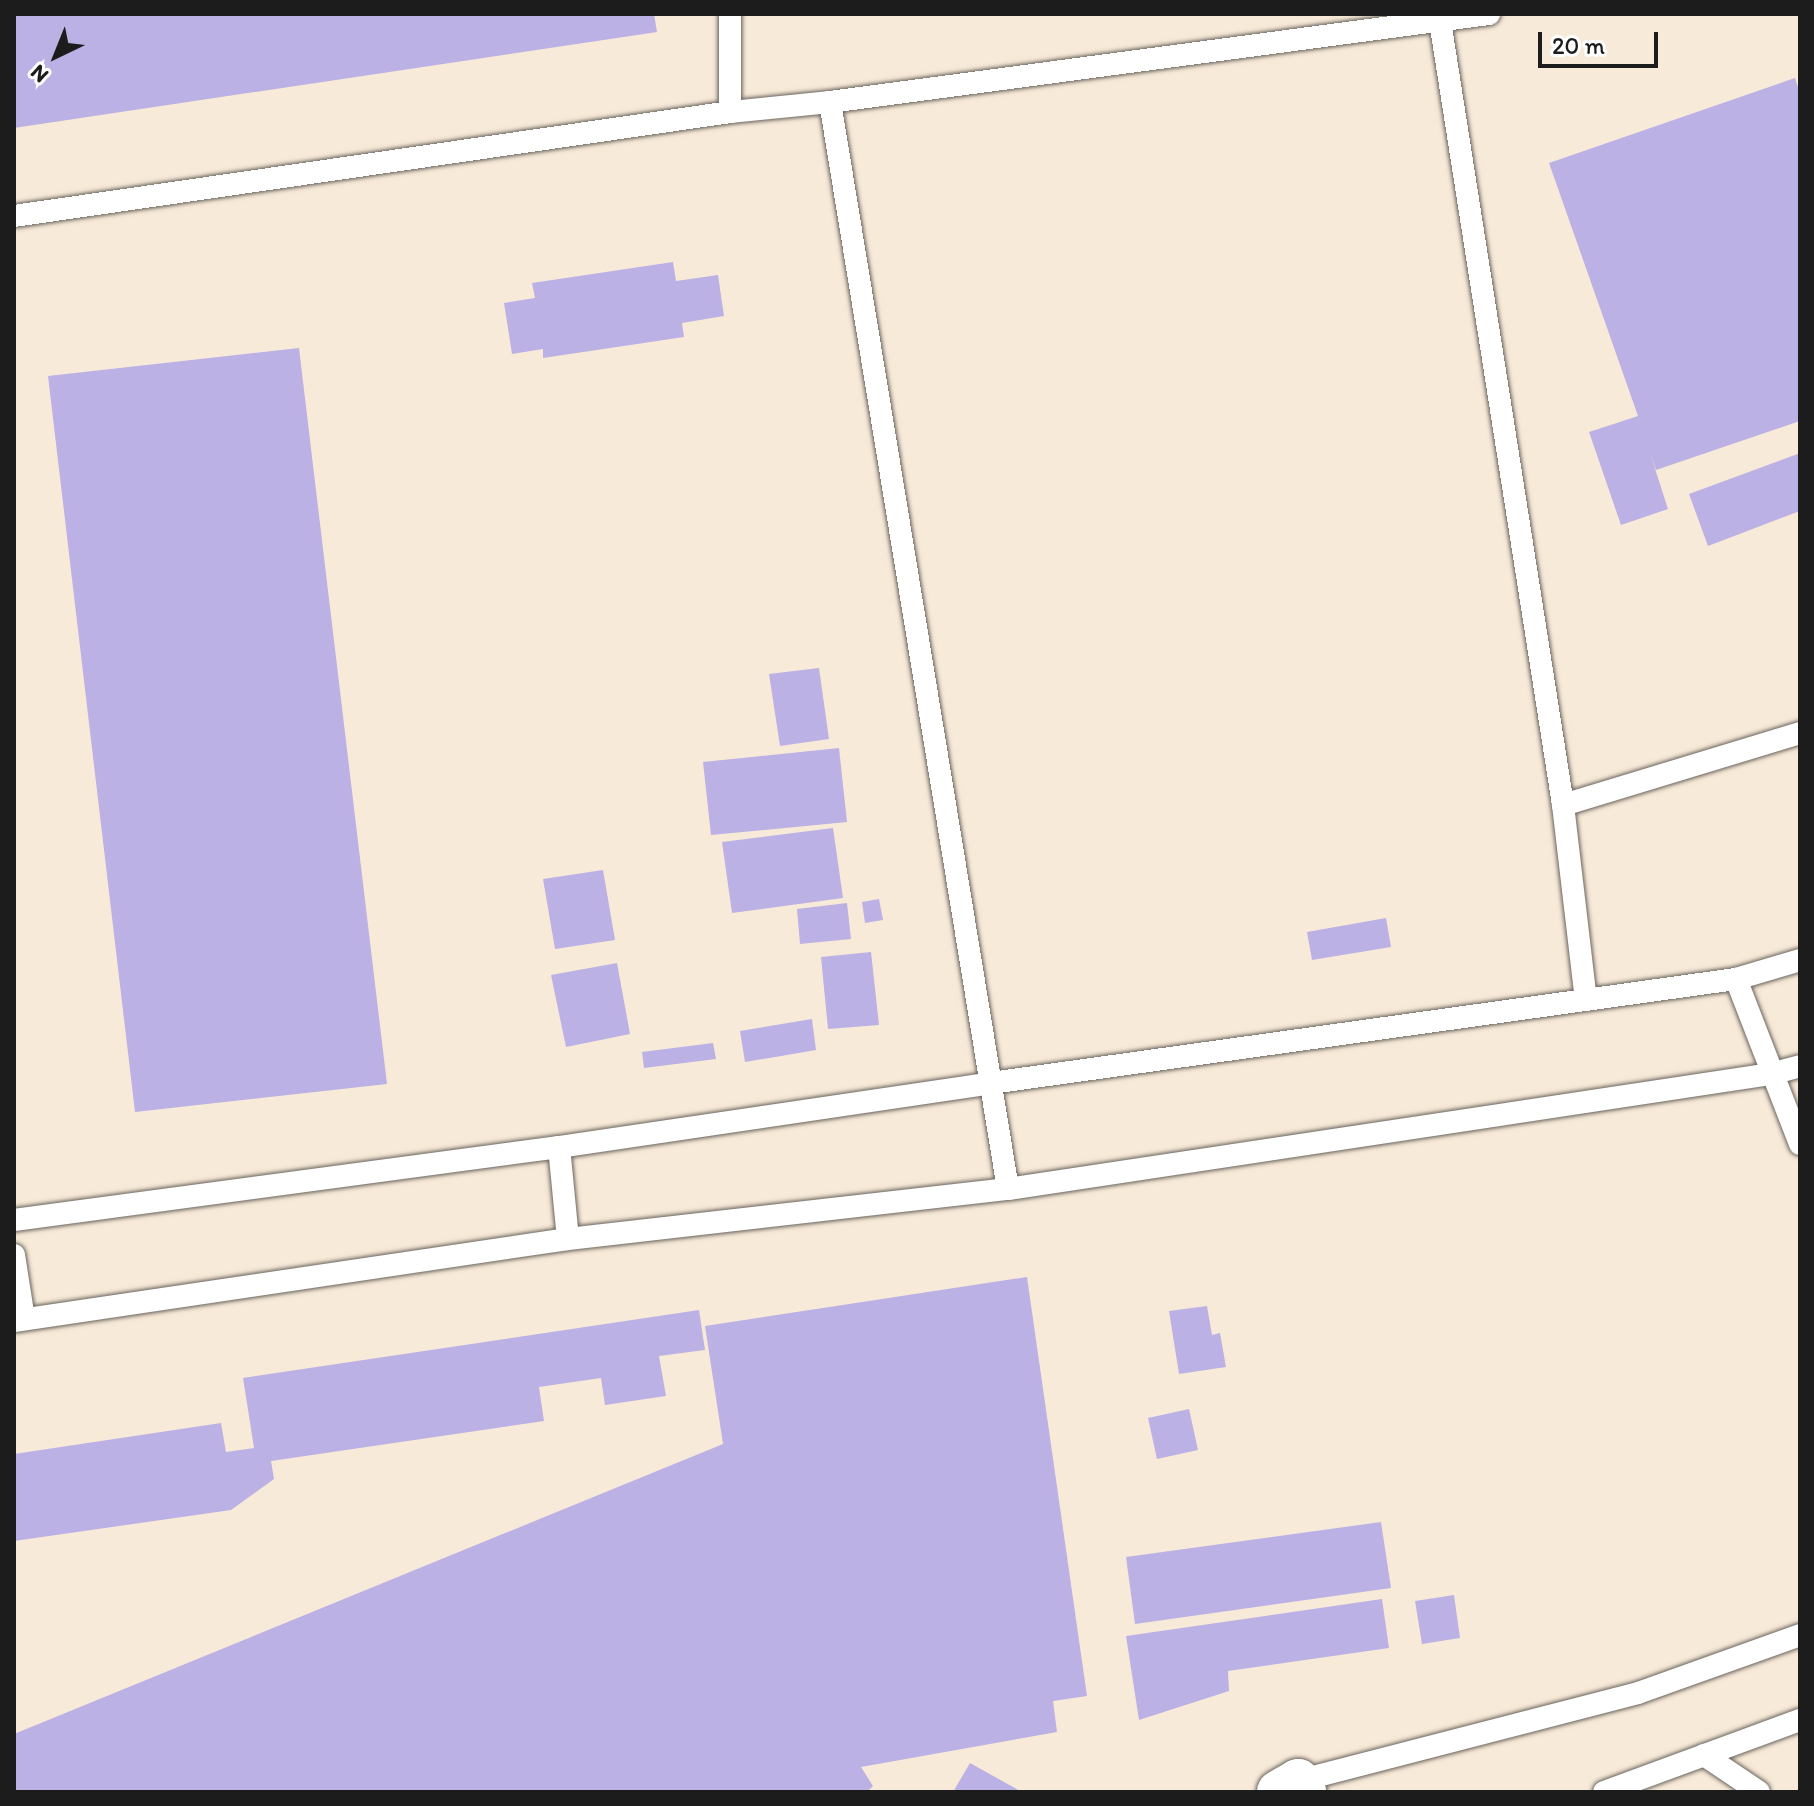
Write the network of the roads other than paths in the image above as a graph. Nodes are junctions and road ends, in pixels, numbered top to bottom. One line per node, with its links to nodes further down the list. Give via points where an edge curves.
1 (730, 14): 5 (lane)
2 (1489, 14): 3 (lane)
3 (1440, 21): 4 (lane); 8 (lane)
4 (830, 102): 5 (lane); 14 (lane)
5 (730, 112): 6 (lane)
6 (14, 216)
7 (1800, 733): 8 (lane)
8 (1563, 805): 11 (lane)
9 (1800, 960): 10 (lane)
10 (1736, 979): 11 (lane); 13 (lane)
11 (1586, 1000): 14 (lane)
12 (1800, 1066): 13 (lane)
13 (1771, 1074): 15 (lane); 17 (lane)
14 (991, 1083): 16 (lane); 17 (lane)
15 (1800, 1144)
16 (559, 1147): 18 (lane); 19 (lane)
17 (1008, 1189): 19 (lane)
18 (14, 1220)
19 (568, 1239): 21 (lane)
20 (14, 1255): 21 (lane)
21 (19, 1320)
22 (1800, 1635): 25 (lane, via 1638,1693)
23 (1800, 1720): 24 (lane)
24 (1704, 1755): 26 (lane); 27 (lane)
25 (1294, 1788)
26 (1604, 1792)
27 (1759, 1792)

